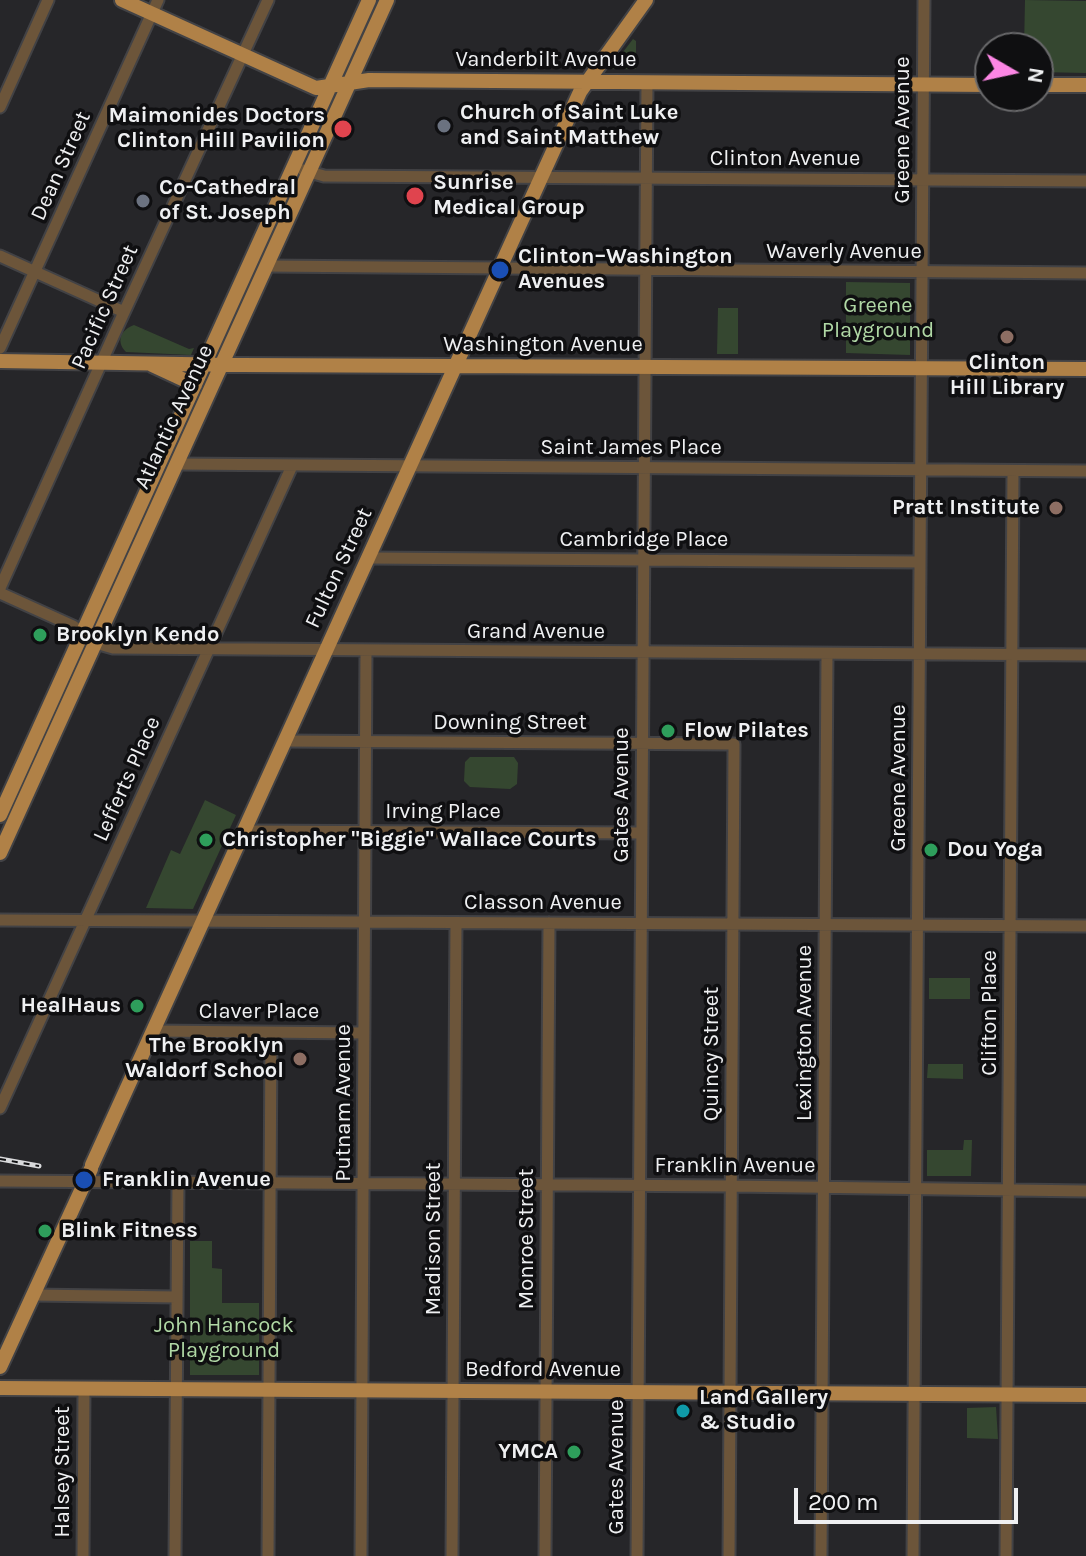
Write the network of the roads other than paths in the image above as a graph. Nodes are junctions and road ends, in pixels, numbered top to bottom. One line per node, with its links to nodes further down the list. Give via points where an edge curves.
1 (48, 0): 18 (street)
2 (122, 0): 8 (main road, Vanderbilt Avenue)
3 (268, 0): 9 (street, Pacific Street)
4 (369, 0): 17 (main road, Atlantic Avenue)
5 (387, 0): 11 (main road, Atlantic Avenue)
6 (646, 0): 12 (main road, Fulton Street)
7 (924, 0): 13 (street, Greene Avenue)
8 (155, 7): 9 (main road, Vanderbilt Avenue); 29 (street, Dean Street)
9 (242, 55): 17 (main road, Vanderbilt Avenue, via 316,88); 32 (street, Pacific Street)
10 (647, 82): 12 (main road, Vanderbilt Avenue); 13 (main road, Vanderbilt Avenue); 22 (street, Gates Avenue)
11 (349, 83): 12 (main road, Vanderbilt Avenue); 17 (main road, Vanderbilt Avenue); 20 (main road, Atlantic Avenue)
12 (585, 83): 21 (main road, Fulton Street)
13 (924, 84): 14 (main road, Vanderbilt Avenue); 23 (street, Greene Avenue)
14 (974, 85)
15 (1054, 85): 16 (main road)
16 (1086, 85)
17 (330, 86): 19 (main road, Atlantic Avenue)
18 (0, 107)
19 (294, 167): 20 (street, Clinton Avenue); 37 (main road, Atlantic Avenue)
20 (309, 171): 21 (street, Clinton Avenue, via 324,176); 26 (main road, Atlantic Avenue)
21 (540, 177): 22 (street, Clinton Avenue); 27 (main road, Fulton Street)
22 (646, 178): 23 (street, Clinton Avenue); 28 (street, Gates Avenue)
23 (923, 180): 24 (street, Clinton Avenue); 30 (street, Greene Avenue)
24 (1086, 181)
25 (0, 256): 29 (street)
26 (267, 266): 27 (street, Waverly Avenue); 38 (main road, Atlantic Avenue)
27 (499, 269): 28 (street, Waverly Avenue); 39 (main road, Fulton Street)
28 (646, 270): 30 (street, Waverly Avenue); 40 (street, Gates Avenue)
29 (34, 272): 32 (street); 33 (street, Dean Street)
30 (922, 272): 31 (street, Waverly Avenue); 41 (street, Greene Avenue)
31 (1086, 273)
32 (124, 312): 36 (street, Pacific Street)
33 (0, 348)
34 (0, 361): 36 (main road, Washington Avenue)
35 (146, 362): 36 (main road, Washington Avenue); 37 (main road, Washington Avenue); 43 (main road)
36 (102, 363): 54 (street, Pacific Street)
37 (205, 364): 38 (main road, Washington Avenue); 43 (main road, Atlantic Avenue)
38 (222, 365): 39 (main road, Washington Avenue); 44 (main road, Atlantic Avenue)
39 (455, 366): 40 (main road, Washington Avenue); 46 (main road, Fulton Street)
40 (645, 367): 41 (main road, Washington Avenue); 47 (street, Gates Avenue)
41 (921, 369): 42 (main road, Washington Avenue); 48 (street, Greene Avenue)
42 (1086, 369)
43 (195, 385): 55 (main road, Atlantic Avenue)
44 (177, 464): 45 (street, Saint James Place); 56 (main road, Atlantic Avenue)
45 (292, 466): 46 (street, Saint James Place); 57 (street, Lefferts Place)
46 (410, 466): 47 (street, Saint James Place); 51 (main road, Fulton Street)
47 (644, 468): 48 (street, Saint James Place); 52 (street, Gates Avenue)
48 (921, 470): 49 (street, Saint James Place); 53 (street, Greene Avenue)
49 (1013, 471): 50 (street, Saint James Place); 63 (street, Clifton Place)
50 (1086, 471)
51 (368, 558): 52 (street, Cambridge Place); 58 (main road, Fulton Street)
52 (644, 560): 53 (street, Cambridge Place); 60 (street, Gates Avenue)
53 (920, 562): 62 (street, Greene Avenue)
54 (0, 590): 55 (street, Grand Avenue)
55 (83, 633): 56 (street, Grand Avenue); 69 (main road, Atlantic Avenue)
56 (96, 642): 57 (street, Grand Avenue, via 113,648); 73 (main road, Atlantic Avenue)
57 (208, 649): 58 (street, Grand Avenue); 75 (street, Lefferts Place)
58 (326, 650): 59 (street, Grand Avenue); 65 (main road, Fulton Street)
59 (366, 651): 60 (street, Grand Avenue); 66 (street, Putnam Avenue)
60 (643, 653): 61 (street, Grand Avenue); 67 (street, Gates Avenue)
61 (827, 654): 62 (street, Grand Avenue); 82 (street, Lexington Avenue)
62 (919, 654): 63 (street, Grand Avenue); 83 (street, Greene Avenue)
63 (1012, 655): 64 (street, Grand Avenue); 84 (street, Clifton Place)
64 (1086, 655)
65 (285, 741): 66 (street, Downing Street); 70 (main road, Fulton Street)
66 (366, 742): 67 (street, Downing Street); 71 (street, Putnam Avenue)
67 (642, 744): 68 (street, Downing Street); 72 (street, Gates Avenue)
68 (734, 744): 81 (street, Quincy Street)
69 (0, 815)
70 (244, 831): 71 (street, Irving Place); 76 (main road, Fulton Street)
71 (366, 831): 72 (street, Irving Place); 77 (street, Putnam Avenue)
72 (642, 833): 80 (street, Gates Avenue)
73 (0, 853)
74 (0, 920): 75 (street, Classon Avenue)
75 (85, 920): 76 (street, Classon Avenue); 89 (street, Lefferts Place)
76 (204, 921): 77 (street, Classon Avenue); 86 (main road, Fulton Street)
77 (365, 922): 78 (street, Classon Avenue); 88 (street, Putnam Avenue)
78 (456, 923): 79 (street, Classon Avenue); 95 (street, Madison Street)
79 (549, 923): 80 (street, Classon Avenue); 96 (street, Monroe Street)
80 (641, 924): 81 (street, Classon Avenue); 97 (street, Gates Avenue)
81 (733, 925): 82 (street, Classon Avenue); 98 (street, Quincy Street)
82 (826, 925): 83 (street, Classon Avenue); 99 (street, Lexington Avenue)
83 (918, 926): 84 (street, Classon Avenue); 100 (street, Greene Avenue)
84 (1010, 926): 85 (street, Classon Avenue); 101 (street, Clifton Place)
85 (1086, 926)
86 (153, 1031): 87 (street, Claver Place); 90 (main road, Fulton Street)
87 (271, 1033): 88 (street, Claver Place); 93 (street)
88 (364, 1033): 94 (street, Putnam Avenue)
89 (0, 1108)
90 (89, 1172): 91 (street, Franklin Avenue); 92 (street, Franklin Avenue); 103 (main road, Fulton Street)
91 (0, 1181)
92 (178, 1183): 93 (street, Franklin Avenue); 104 (street)
93 (270, 1183): 94 (street, Franklin Avenue); 109 (street)
94 (363, 1184): 95 (street, Franklin Avenue); 110 (street, Putnam Avenue)
95 (455, 1184): 96 (street, Franklin Avenue); 111 (street, Madison Street)
96 (547, 1185): 97 (street, Franklin Avenue); 112 (street, Monroe Street)
97 (639, 1185): 98 (street, Franklin Avenue); 113 (street, Gates Avenue)
98 (732, 1186): 99 (street, Franklin Avenue); 114 (street, Quincy Street)
99 (824, 1187): 100 (street, Franklin Avenue); 115 (street, Lexington Avenue)
100 (917, 1188): 101 (street, Franklin Avenue); 116 (street, Greene Avenue)
101 (1009, 1189): 102 (street, Franklin Avenue); 117 (street, Clifton Place)
102 (1086, 1191)
103 (33, 1295): 104 (street); 105 (main road, Fulton Street)
104 (177, 1297): 108 (street)
105 (0, 1367)
106 (0, 1388): 107 (main road, Bedford Avenue)
107 (84, 1388): 108 (main road, Bedford Avenue); 119 (street, Halsey Street)
108 (176, 1389): 109 (main road, Bedford Avenue); 120 (street)
109 (269, 1390): 110 (main road, Bedford Avenue); 121 (street)
110 (362, 1390): 111 (main road, Bedford Avenue); 122 (street, Putnam Avenue)
111 (453, 1391): 112 (main road, Bedford Avenue); 123 (street, Madison Street)
112 (546, 1392): 113 (main road, Bedford Avenue); 124 (street, Monroe Street)
113 (638, 1392): 114 (main road, Bedford Avenue); 125 (street, Gates Avenue)
114 (730, 1393): 115 (main road, Bedford Avenue); 126 (street, Quincy Street)
115 (822, 1393): 116 (main road, Bedford Avenue); 127 (street, Lexington Avenue)
116 (915, 1394): 117 (main road, Bedford Avenue); 128 (street, Greene Avenue)
117 (1007, 1395): 118 (main road, Bedford Avenue); 129 (street, Clifton Place)
118 (1086, 1395)
119 (83, 1556)
120 (175, 1556)
121 (268, 1556)
122 (361, 1556)
123 (452, 1556)
124 (545, 1556)
125 (637, 1556)
126 (729, 1556)
127 (821, 1556)
128 (913, 1556)
129 (1006, 1556)

